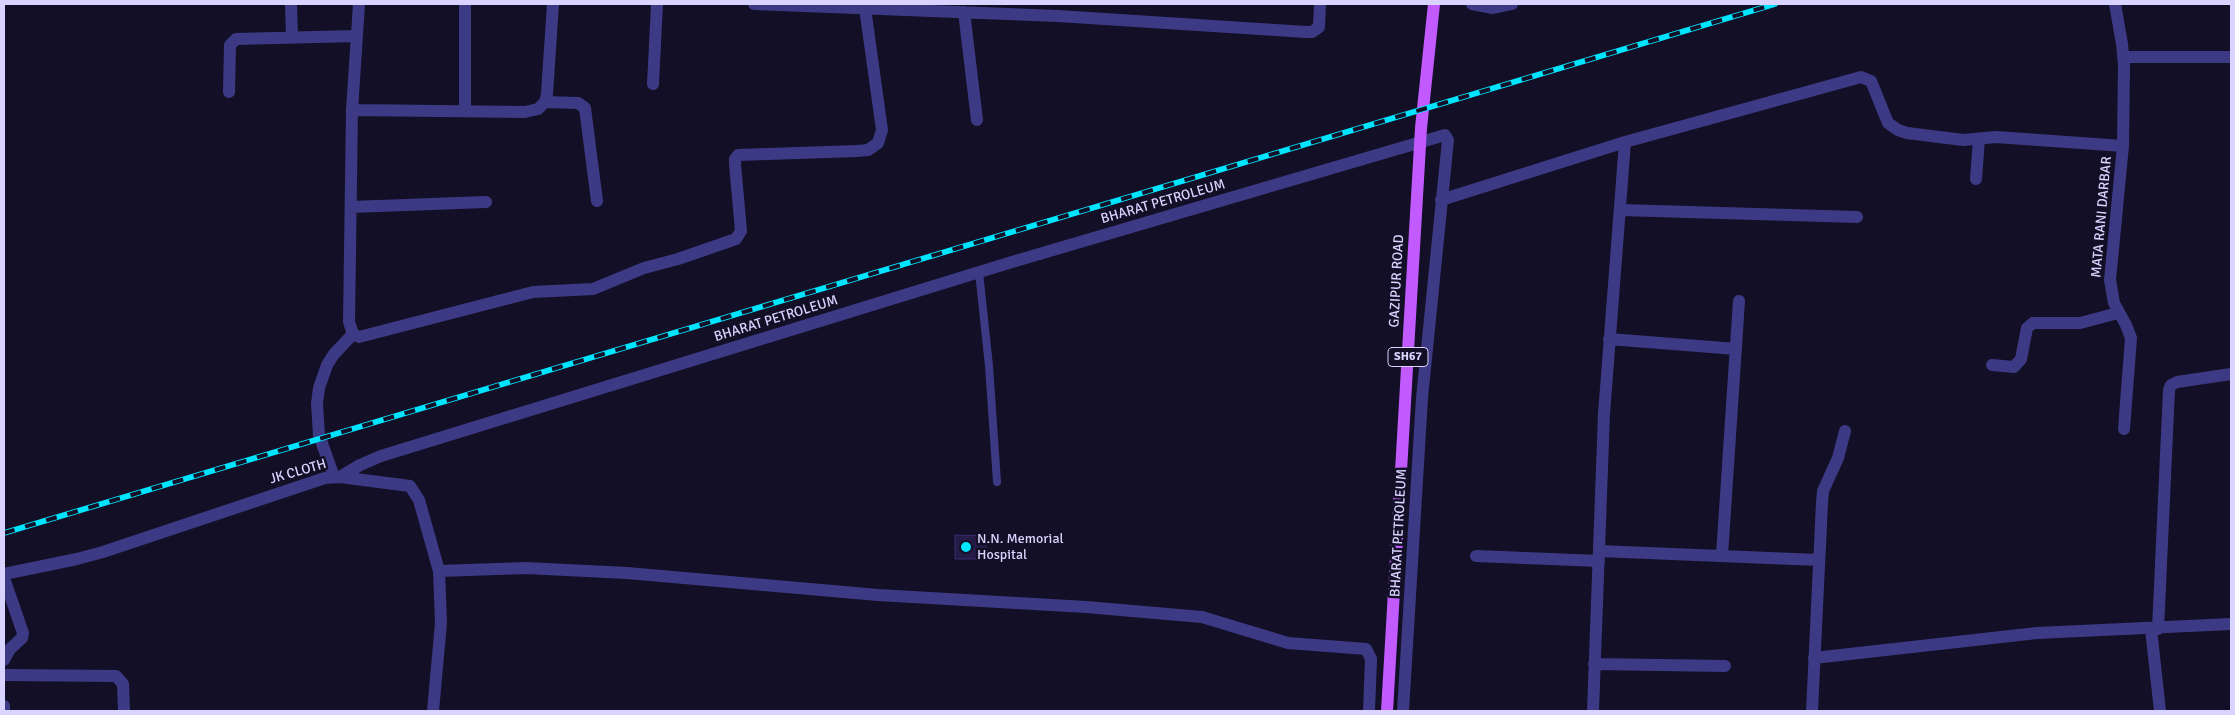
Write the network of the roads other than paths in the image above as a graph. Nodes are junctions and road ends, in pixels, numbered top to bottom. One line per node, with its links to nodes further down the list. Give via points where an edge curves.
1 (291, 4): 15 (street)
2 (359, 4): 14 (street)
3 (465, 4): 22 (street)
4 (553, 4): 20 (street)
5 (657, 4): 18 (street)
6 (754, 4): 12 (street)
7 (1320, 4): 13 (street, via 1320,27 1312,32)
8 (1434, 4): 65 (main road, GAZIPUR ROAD / SH67, via 1422,128)
9 (1472, 4): 10 (street, via 1493,8)
10 (1512, 4)
11 (2115, 4): 16 (street, MATA RANI DARBAR)
12 (865, 8): 13 (street); 37 (street, via 882,130 878,143 868,150 857,151 738,154 735,164 741,231 736,239 644,268 593,289 533,292 364,337)
13 (964, 12): 23 (street)
14 (356, 36): 15 (street); 21 (street)
15 (292, 37): 19 (street, via 232,41)
16 (2123, 57): 17 (street); 26 (street, MATA RANI DARBAR)
17 (2231, 57)
18 (653, 84)
19 (229, 92)
20 (545, 102): 22 (street, via 538,109 525,112); 30 (street, via 578,103 585,108)
21 (352, 110): 22 (street); 31 (street)
22 (465, 111)
23 (977, 120)
24 (1978, 139): 25 (street, via 1963,140 1898,130 1888,123 1871,81 1861,77); 26 (street); 27 (street)
25 (1625, 142): 28 (street); 32 (street)
26 (2123, 146): 36 (street, MATA RANI DARBAR, via 2110,280)
27 (1976, 179)
28 (1441, 200): 34 (street, BHARAT PETROLEUM, via 1448,140 1445,135); 66 (street, BHARAT PETROLEUM, via 1422,398)
29 (486, 202): 31 (street)
30 (597, 202)
31 (351, 207): 37 (street, via 349,322)
32 (1621, 210): 33 (street); 38 (street)
33 (1857, 217)
34 (979, 272): 44 (street, BHARAT PETROLEUM, via 381,456); 45 (lane)
35 (1738, 301): 39 (street)
36 (2118, 313): 40 (street, via 2080,323 2033,323 2027,328 2021,359 2014,367); 42 (street, MATA RANI DARBAR, via 2131,338)
37 (353, 334): 44 (street, via 327,365 317,404 319,435)
38 (1609, 339): 39 (street); 48 (street)
39 (1736, 349): 46 (street)
40 (1992, 365)
41 (2231, 374): 54 (street, via 2177,382 2169,390)
42 (2124, 429)
43 (1844, 431): 49 (street, via 1838,458 1824,491)
44 (337, 477): 50 (street, JK CLOTH, via 410,486 419,500); 51 (street, JK CLOTH, via 306,484 103,552)
45 (997, 482)
46 (1722, 555): 48 (street); 49 (street)
47 (1476, 556): 48 (street)
48 (1599, 556): 57 (street)
49 (1818, 560): 55 (street)
50 (439, 571): 63 (street, JK CLOTH, via 441,623); 64 (street, via 526,568 627,573 1202,618 1288,643 1366,649 1371,659)
51 (4, 574)
52 (4, 578): 56 (street, via 23,633)
53 (2231, 624): 54 (street)
54 (2154, 629): 55 (street, via 2037,633); 69 (street)
55 (1814, 658): 68 (street)
56 (4, 660)
57 (1594, 664): 58 (street); 67 (street)
58 (1725, 666)
59 (4, 675): 62 (street, via 116,676 123,684)
60 (4, 706): 61 (street)
61 (4, 711)
62 (124, 711)
63 (433, 711)
64 (1368, 711)
65 (1387, 711)
66 (1403, 711)
67 (1593, 711)
68 (1812, 711)
69 (2160, 711)

